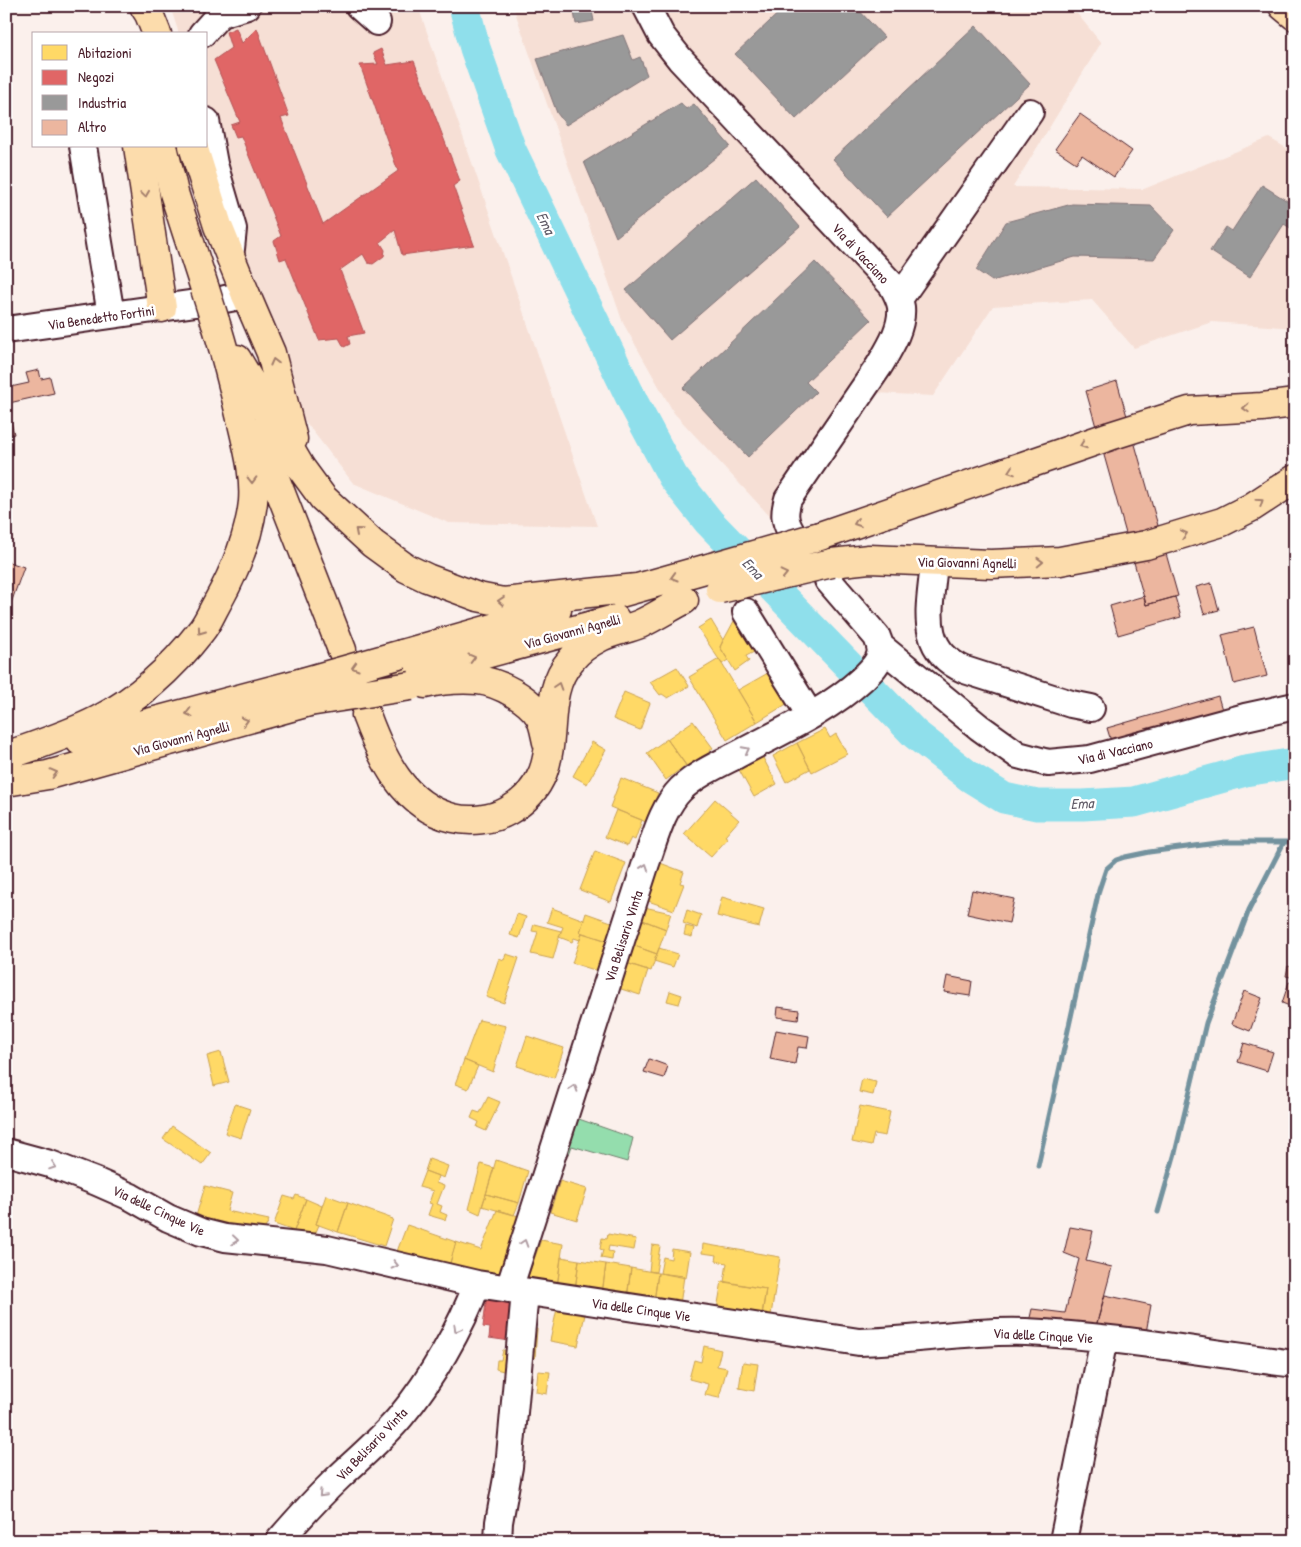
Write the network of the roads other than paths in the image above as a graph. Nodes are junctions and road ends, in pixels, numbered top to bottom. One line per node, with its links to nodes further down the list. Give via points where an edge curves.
1 (132, 6): 7 (main road)
2 (144, 6): 8 (main road)
3 (247, 6): 9 (street, via 220,14)
4 (646, 6): 17 (street, Via di Vacciano, via 661,35 680,59 892,285)
5 (1283, 6): 6 (main road)
6 (1295, 16)
7 (138, 32)
8 (156, 32)
9 (204, 32)
10 (1030, 112): 17 (street)
11 (208, 132): 16 (street, via 233,229)
12 (83, 148): 20 (street)
13 (138, 148): 19 (main road, one-way to 19)
14 (163, 148): 18 (main road, via 174,193)
15 (194, 148): 16 (main road)
16 (230, 257): 18 (main road)
17 (899, 299): 26 (street, via 900,318 889,348 788,499 784,512)
18 (217, 301): 19 (street, Via Benedetto Fortini); 22 (main road); 24 (main road); 24 (main road, one-way to 18, via 272,353 261,327)
19 (162, 308): 20 (street, Via Benedetto Fortini)
20 (111, 315): 21 (street, Via Benedetto Fortini)
21 (6, 330)
22 (229, 363): 33 (main road); 42 (main road, one-way to 42, via 252,468 253,501 247,535 237,563 202,630 169,668 134,698 99,720)
23 (1295, 403): 29 (main road, Via Giovanni Agnelli, one-way to 29, bridge, via 1189,411 820,536)
24 (300, 468): 30 (main road, one-way to 24, via 510,602 478,597 406,568 348,522 323,498)
25 (1295, 479): 27 (main road, Via Giovanni Agnelli, one-way to 25, via 1060,561 1146,545 1222,522)
26 (791, 532)
27 (934, 562): 28 (main road, Via Giovanni Agnelli, via 869,559); 38 (street, via 931,635 945,658 965,670)
28 (830, 571): 29 (main road, Via Giovanni Agnelli, one-way to 28, bridge); 35 (street, Via di Vacciano, via 876,637)
29 (716, 578): 30 (main road, Via Giovanni Agnelli, one-way to 30); 31 (main road, Via Giovanni Agnelli)
30 (637, 588): 34 (main road, Via Giovanni Agnelli)
31 (684, 600): 34 (main road, Via Giovanni Agnelli, one-way to 31); 41 (main road, one-way to 31, via 556,688 571,660 601,637 641,624)
32 (746, 612): 40 (street)
33 (342, 650)
34 (407, 672): 36 (main road, bridge); 41 (main road, via 432,682 480,680 508,689 531,705 539,716 545,729)
35 (865, 672): 37 (street, Via di Vacciano, via 979,727 1018,755 1048,763 1090,759); 40 (street, Via Belisario Vinta)
36 (306, 692): 42 (main road, Via Giovanni Agnelli, one-way to 42); 43 (main road, Via Giovanni Agnelli, one-way to 36, via 48,774)
37 (1295, 706)
38 (1091, 708)
39 (366, 715): 41 (main road, via 379,750 394,775 430,809 456,819 493,817 516,806 534,788 545,766)
40 (810, 715): 46 (street, Via Belisario Vinta, one-way to 40, via 646,863 666,809 682,788 695,778)
41 (548, 751)
42 (6, 757)
43 (6, 782)
44 (6, 1152): 45 (street, Via delle Cinque Vie, one-way to 45, via 97,1182 201,1232 225,1238 327,1249)
45 (477, 1284): 46 (street, Via delle Cinque Vie); 49 (street, Via Belisario Vinta, one-way to 49, via 469,1307 424,1385 401,1417)
46 (517, 1290): 47 (street, Via delle Cinque Vie, via 859,1342 977,1332 1026,1332); 50 (street, Via Belisario Vinta, via 509,1467)
47 (1104, 1339): 48 (street, Via delle Cinque Vie); 51 (street)
48 (1295, 1364)
49 (279, 1541)
50 (498, 1541)
51 (1063, 1541)

